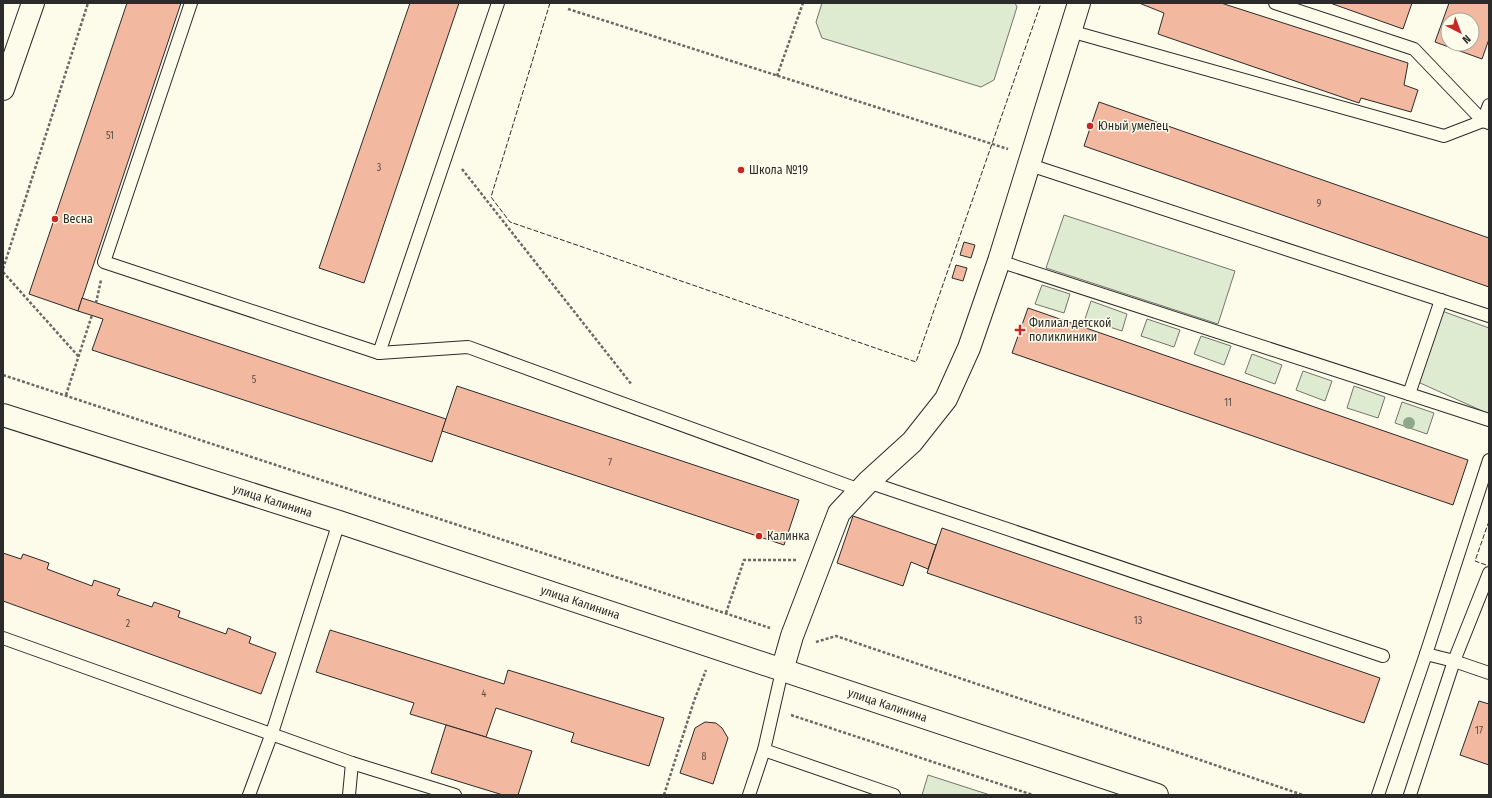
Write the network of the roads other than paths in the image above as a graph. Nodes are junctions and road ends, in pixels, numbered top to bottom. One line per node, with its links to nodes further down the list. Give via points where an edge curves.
1 (33, 3): 7 (main road)
2 (190, 3): 14 (lane, via 104,262)
3 (498, 3): 14 (lane)
4 (1079, 3): 6 (main road)
5 (1274, 3): 9 (lane, via 1414,49)
6 (1070, 31): 9 (lane, via 1444,136); 10 (main road)
7 (3, 89)
8 (1489, 105): 9 (lane)
9 (1486, 122)
10 (1030, 165): 11 (main road); 12 (lane)
11 (999, 261): 15 (lane); 19 (main road, via 969,348 946,399 912,442)
12 (1440, 300): 13 (lane); 15 (lane)
13 (1489, 316)
14 (379, 353): 19 (lane, via 468,347)
15 (1408, 394): 17 (lane)
16 (3, 416): 20 (main road, улица Калинина)
17 (1489, 420)
18 (1489, 460): 23 (lane)
19 (864, 486): 24 (lane); 26 (main road, via 839,513 792,636)
20 (339, 522): 26 (main road, улица Калинина); 28 (lane)
21 (1489, 573): 25 (lane)
22 (3, 638): 28 (lane)
23 (1426, 654): 25 (lane); 38 (lane)
24 (1383, 656)
25 (1454, 661): 27 (lane); 39 (lane)
26 (782, 671): 29 (lane); 31 (main road, улица Калинина)
27 (1489, 673)
28 (272, 733): 30 (lane); 32 (lane)
29 (764, 750): 35 (lane); 36 (lane)
30 (352, 763): 33 (lane); 34 (lane)
31 (1128, 790): 37 (main road, улица Калинина)
32 (249, 795)
33 (349, 795)
34 (455, 795)
35 (749, 795)
36 (894, 795)
37 (1157, 795)
38 (1378, 795)
39 (1410, 795)

